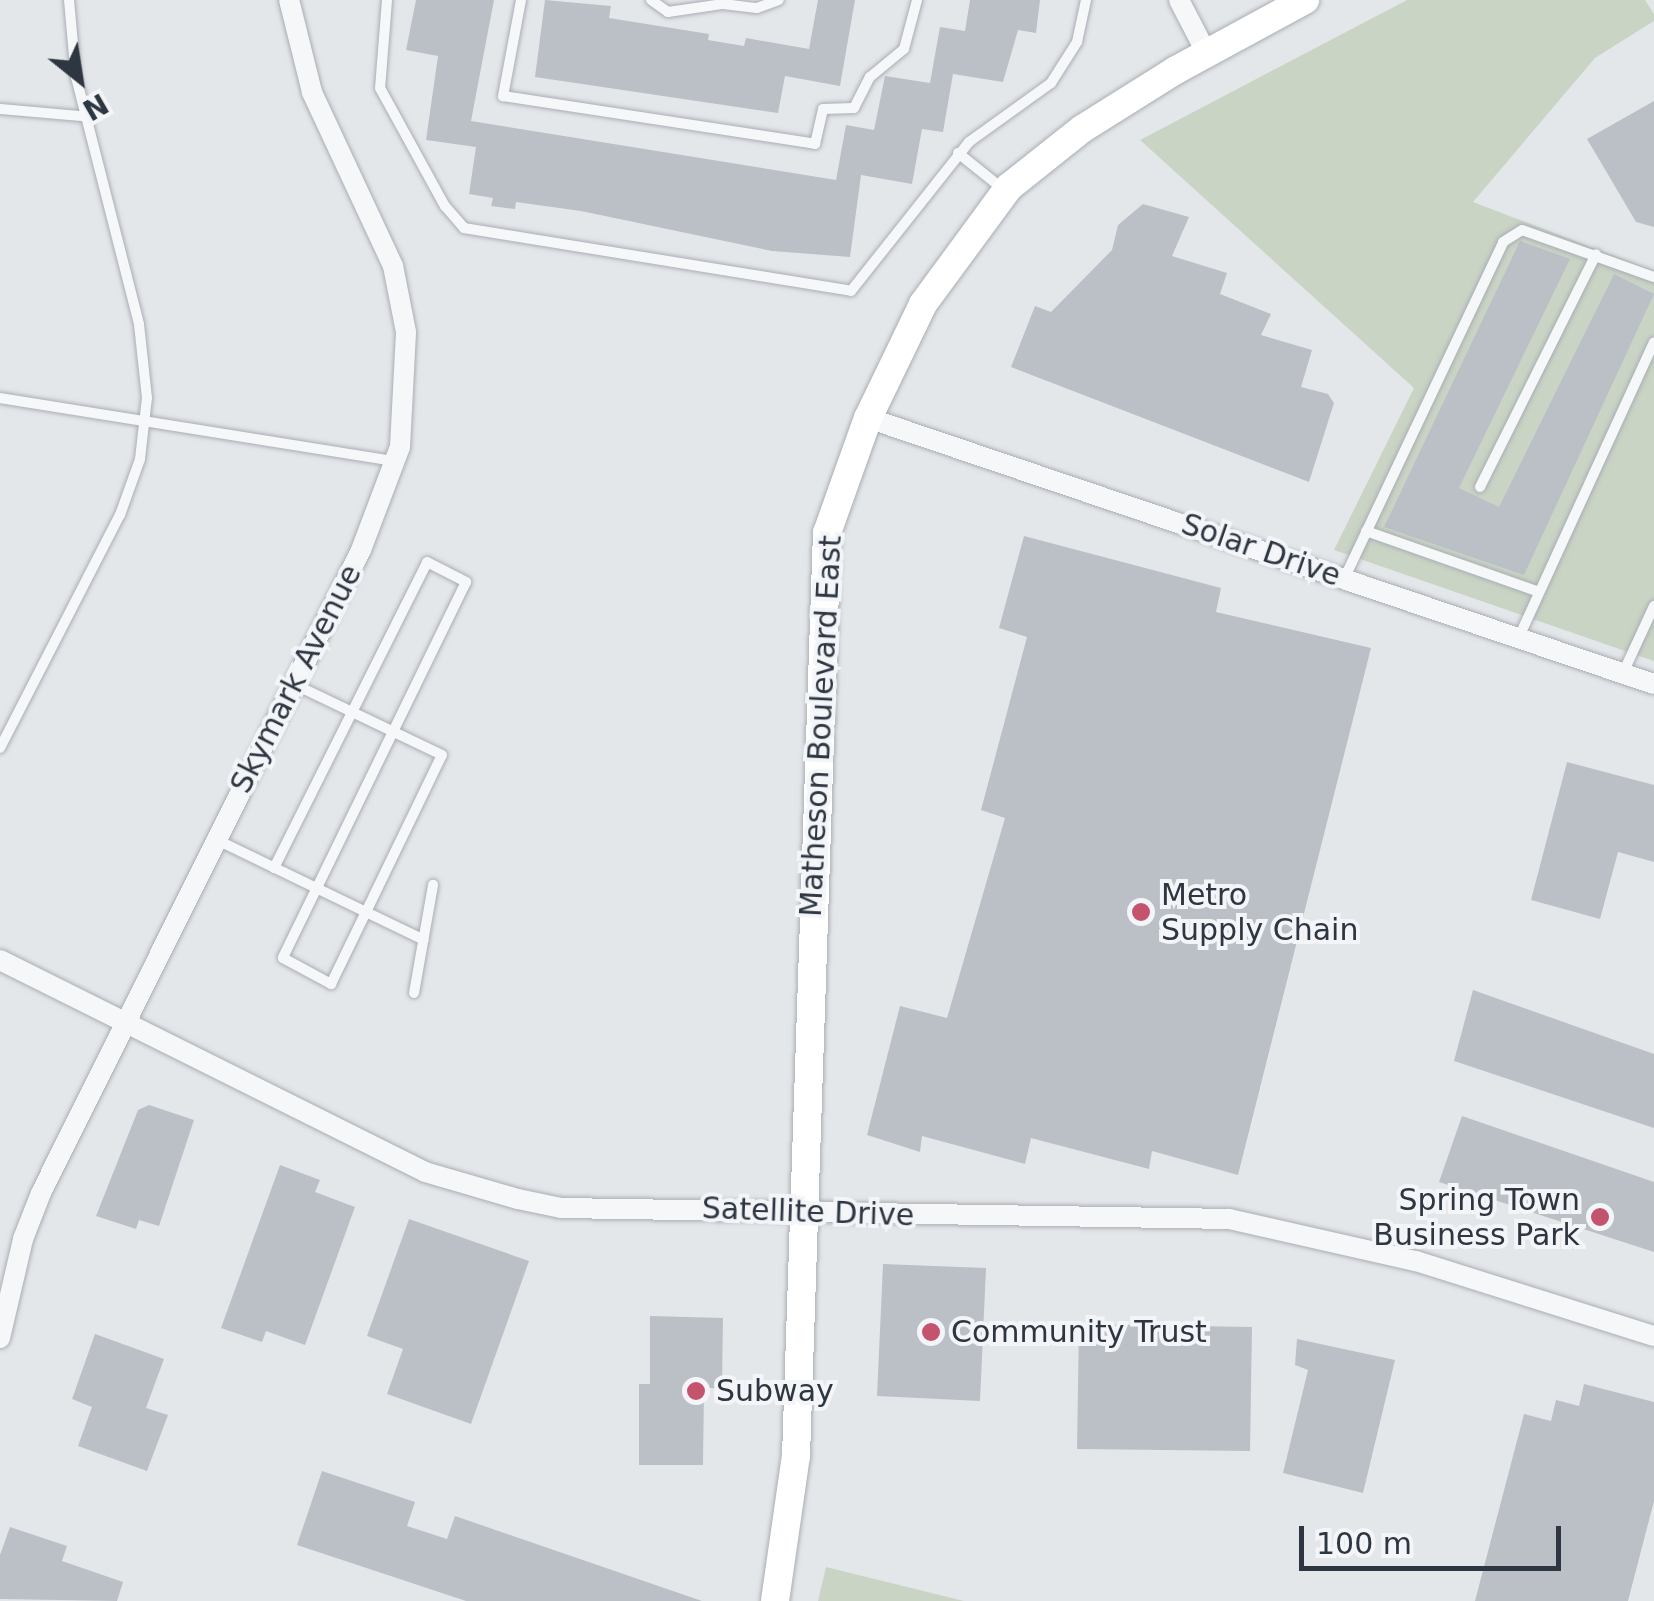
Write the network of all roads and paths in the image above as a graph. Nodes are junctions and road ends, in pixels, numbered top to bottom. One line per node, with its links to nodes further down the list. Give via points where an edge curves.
1 (69, 0): 13 (lane, via 73,60)
2 (288, 0): 22 (street, Skymark Avenue, via 312,92 376,216 393,266 406,332)
3 (387, 0): 14 (lane, via 380,88 453,218 478,233 851,290)
4 (521, 0): 7 (lane, via 503,96 814,144 823,110 854,108 870,76 904,49)
5 (651, 0): 6 (lane, via 668,12 723,4 757,8)
6 (779, 0)
7 (916, 0)
8 (1086, 0): 14 (lane, via 1077,42 1050,83)
9 (1179, 0): 11 (street)
10 (1305, 0): 11 (street, Matheson Boulevard East)
11 (1206, 52): 15 (street, Matheson Boulevard East, via 1082,130)
12 (0, 108): 13 (lane)
13 (90, 116): 21 (lane, via 146,358)
14 (958, 153): 15 (lane)
15 (1006, 192): 20 (street, Matheson Boulevard East, via 923,304)
16 (1596, 254): 17 (lane); 23 (lane); 24 (lane, via 1522,230 1503,242)
17 (1654, 277)
18 (1654, 342): 26 (lane)
19 (0, 398): 21 (lane)
20 (868, 418): 25 (street, Solar Drive); 44 (street, Matheson Boulevard East, via 827,534)
21 (145, 421): 22 (lane); 34 (lane, via 120,515)
22 (396, 462): 30 (street, Skymark Avenue)
23 (1480, 487)
24 (1366, 531): 25 (lane); 26 (lane)
25 (1344, 578): 28 (street, Solar Drive)
26 (1539, 592): 28 (lane)
27 (1653, 612): 29 (lane)
28 (1519, 637): 29 (street, Solar Drive)
29 (1623, 673): 31 (street, Solar Drive)
30 (294, 684): 32 (lane); 35 (street, Skymark Avenue)
31 (1654, 684)
32 (355, 714): 33 (lane); 33 (lane, via 427,562 466,582); 36 (lane)
33 (392, 731): 38 (lane); 39 (lane, via 442,755)
34 (0, 748)
35 (216, 840): 36 (lane); 43 (street, Skymark Avenue)
36 (274, 868): 38 (lane)
37 (433, 886): 40 (lane)
38 (318, 889): 39 (lane); 39 (lane, via 284,958 331,984)
39 (366, 912): 40 (lane)
40 (424, 940): 42 (lane)
41 (0, 960): 43 (street, Satellite Drive)
42 (414, 993)
43 (124, 1022): 44 (street, Satellite Drive, via 425,1172 518,1199 561,1208); 46 (street, Skymark Avenue, via 23,1238)
44 (801, 1212): 45 (street, Satellite Drive, via 1262,1224 1416,1261); 47 (street, Matheson Boulevard East, via 796,1456)
45 (1654, 1336)
46 (0, 1338)
47 (775, 1601)

